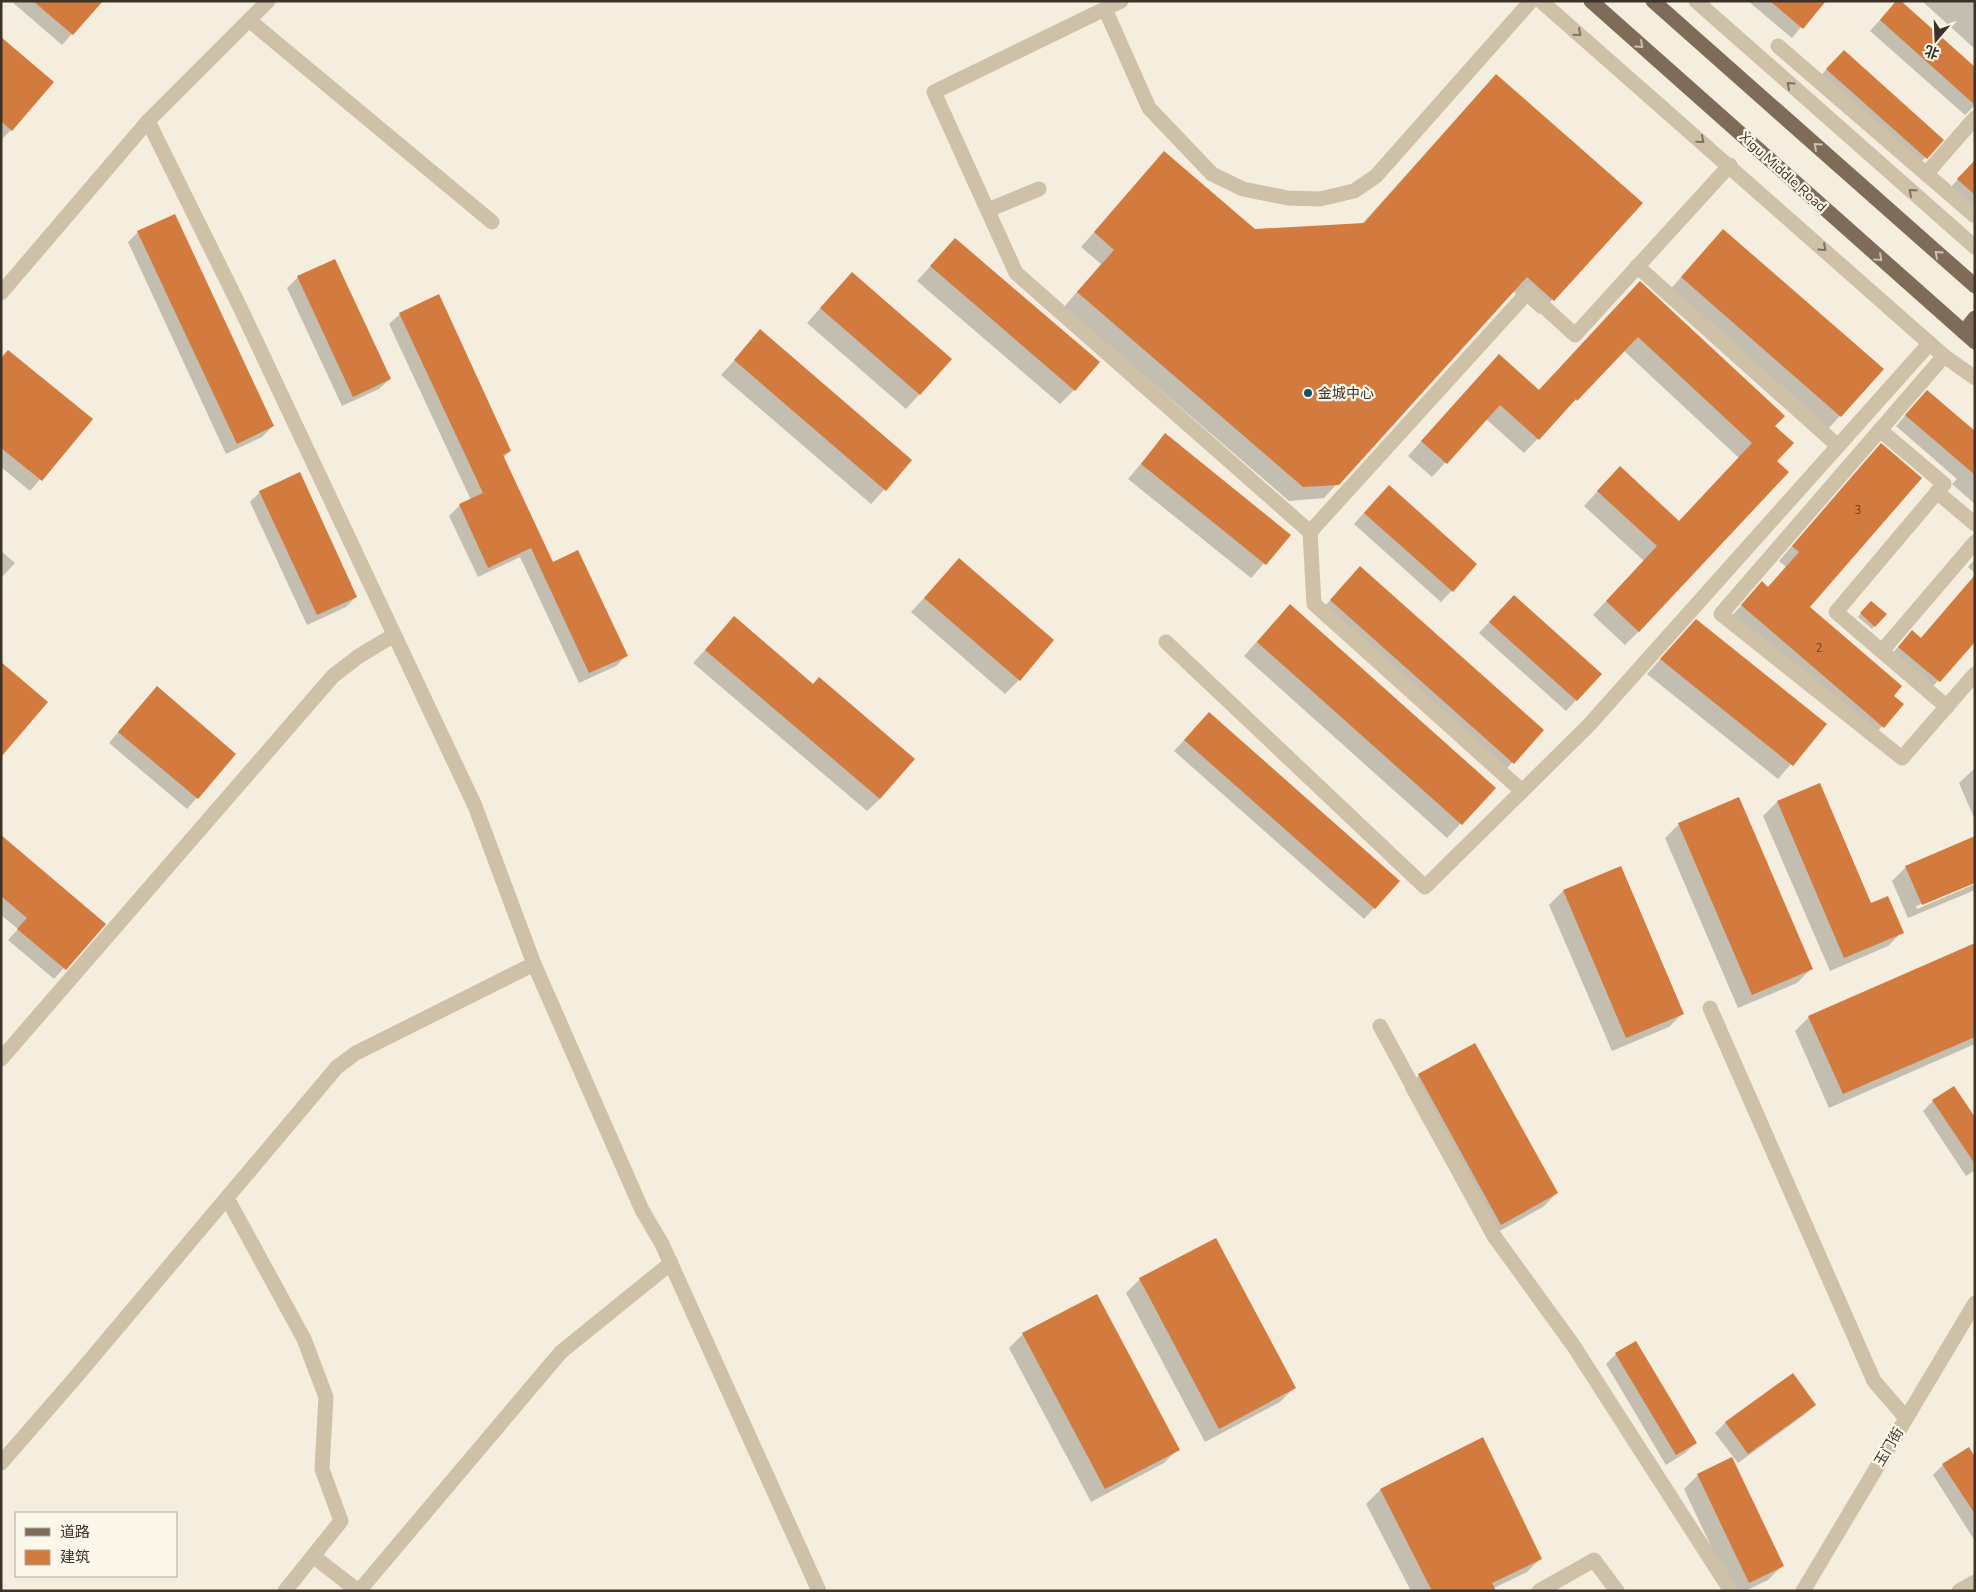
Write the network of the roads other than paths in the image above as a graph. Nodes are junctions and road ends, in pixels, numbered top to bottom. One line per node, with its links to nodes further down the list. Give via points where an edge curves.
1 (268, 1): 9 (street)
2 (1121, 1): 8 (street)
3 (1531, 1): 8 (street, via 1376,176 1354,192 1320,199 1288,198 1242,189 1212,174 1149,108)
4 (1541, 1): 13 (street, one-way to 13)
5 (1590, 1): 24 (main road, Xigu Middle Road, one-way to 24)
6 (1653, 1): 21 (main road, one-way to 6)
7 (1696, 1): 19 (street, one-way to 7)
8 (1105, 9): 16 (street, via 934,92)
9 (249, 20): 12 (street); 18 (street)
10 (1778, 46): 14 (street)
11 (1975, 118): 14 (street)
12 (148, 121): 22 (street); 34 (street)
13 (1730, 165): 20 (street); 25 (street, one-way to 25)
14 (1926, 174): 17 (street)
15 (1039, 189): 16 (street)
16 (988, 210): 32 (street, via 1016,273)
17 (1975, 216)
18 (492, 222)
19 (1975, 247)
20 (1638, 266): 29 (street); 32 (street, via 1575,335 1528,292)
21 (1975, 286)
22 (1, 294)
23 (1975, 318): 24 (main road)
24 (1969, 337)
25 (1930, 343): 26 (street); 29 (street)
26 (1944, 356): 27 (street); 28 (street)
27 (1975, 378)
28 (1880, 430): 30 (street, via 1944,484); 38 (street, via 1721,614 1902,758)
29 (1838, 446): 39 (street, via 1589,725)
30 (1937, 492): 31 (street); 36 (street, via 1836,612)
31 (1975, 524)
32 (1310, 532): 39 (street, via 1314,604)
33 (1975, 542): 36 (street)
34 (394, 634): 40 (street, via 475,806); 43 (street, via 333,676)
35 (1166, 642): 39 (street, via 1425,887)
36 (1882, 651): 38 (street)
37 (1975, 674): 38 (street)
38 (1947, 707)
39 (1522, 790)
40 (534, 964): 44 (street, via 344,1062); 45 (street, via 642,1210)
41 (1710, 1008): 47 (street, via 1874,1381)
42 (1380, 1026): 56 (street, via 1494,1236 1573,1345)
43 (1, 1059)
44 (227, 1198): 48 (street); 49 (street, via 304,1339 326,1397 322,1469 340,1520)
45 (671, 1263): 52 (street, via 560,1352); 53 (street)
46 (1975, 1303): 47 (street, 玉门街)
47 (1906, 1418): 57 (street, 玉门街)
48 (1, 1463)
49 (313, 1556): 51 (street); 52 (street)
50 (1975, 1582): 58 (street)
51 (285, 1591)
52 (359, 1591)
53 (819, 1591)
54 (1539, 1591): 55 (street, via 1594,1560)
55 (1616, 1591)
56 (1731, 1591)
57 (1803, 1591)
58 (1959, 1591)

